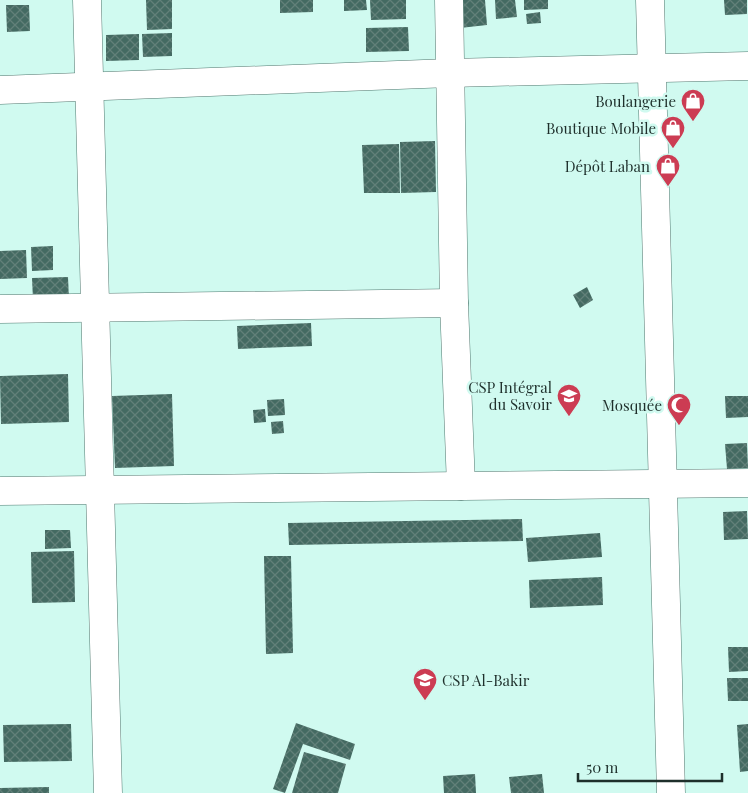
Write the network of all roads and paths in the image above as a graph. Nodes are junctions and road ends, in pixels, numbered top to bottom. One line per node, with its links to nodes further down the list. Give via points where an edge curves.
1 (87, 0): 7 (street)
2 (448, 0): 6 (street)
3 (650, 0): 5 (street)
4 (748, 66): 5 (street)
5 (652, 68): 6 (street); 13 (street)
6 (450, 73): 7 (street); 9 (street)
7 (90, 87): 8 (street); 10 (street)
8 (0, 90)
9 (454, 303): 10 (street); 14 (street)
10 (96, 308): 11 (street); 15 (street)
11 (0, 310)
12 (748, 483): 13 (street)
13 (663, 484): 14 (street); 18 (street)
14 (461, 486): 15 (street)
15 (100, 490): 16 (street); 17 (street)
16 (0, 491)
17 (108, 793)
18 (671, 793)

